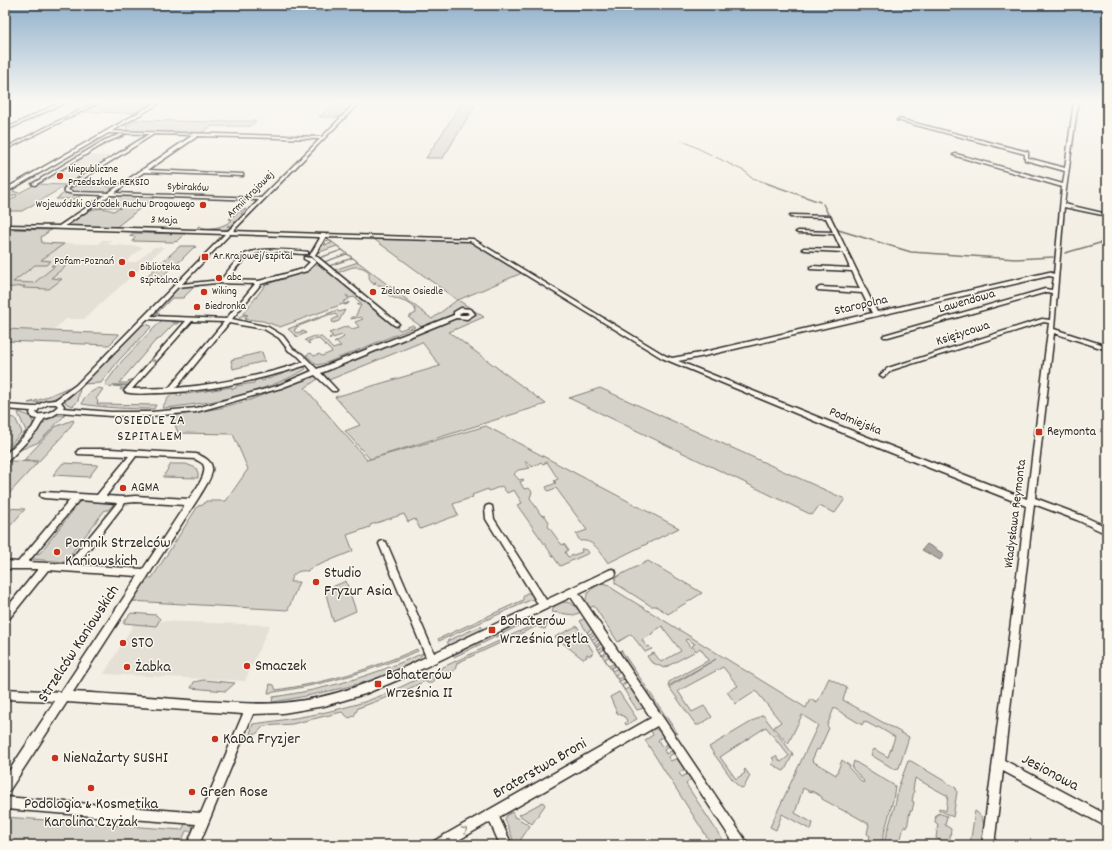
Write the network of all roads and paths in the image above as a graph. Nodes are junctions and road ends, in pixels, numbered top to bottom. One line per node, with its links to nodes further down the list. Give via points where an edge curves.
1 (20, 142): 9 (street)
2 (90, 142): 16 (main road)
3 (105, 142): 14 (street)
4 (140, 142): 17 (street, Sybiraków, via 66,189 73,193)
5 (187, 142): 12 (street)
6 (319, 142): 18 (street, Armii Krajowej)
7 (983, 142): 11 (street, via 1027,153 1026,159)
8 (1071, 142): 11 (street, Władysława Reymonta)
9 (5, 149)
10 (955, 155): 15 (street)
11 (1067, 170): 15 (street, Władysława Reymonta)
12 (143, 171): 13 (street); 17 (street)
13 (242, 175)
14 (34, 184)
15 (1064, 186): 19 (street, Władysława Reymonta)
16 (5, 191)
17 (109, 194): 18 (street, Sybiraków); 23 (street)
18 (263, 199): 25 (street, Armii Krajowej)
19 (1062, 205): 20 (street); 32 (street, Władysława Reymonta)
20 (1107, 215)
21 (792, 216): 26 (street, via 828,217)
22 (5, 226): 23 (street, 3 Maja)
23 (61, 227): 25 (street, 3 Maja)
24 (798, 232): 26 (street)
25 (229, 233): 27 (street, 3 Maja); 35 (street, Armii Krajowej)
26 (835, 233): 29 (street)
27 (321, 236): 44 (street, via 323,238 312,255); 48 (street, Podmiejska, via 471,240)
28 (804, 249): 29 (street)
29 (844, 251): 31 (street)
30 (812, 268): 31 (street)
31 (853, 270): 37 (street)
32 (1056, 276): 38 (street, Władysława Reymonta); 39 (street, Staropolna, via 1049,274)
33 (223, 281): 34 (street); 34 (street, via 250,254 260,252 306,256 313,262 305,270); 35 (street)
34 (259, 283): 43 (street)
35 (176, 286): 41 (street, Armii Krajowej)
36 (820, 289): 37 (street)
37 (864, 291): 39 (street)
38 (1054, 292): 45 (street, Władysława Reymonta); 46 (street, Lawendowa, via 1047,290)
39 (875, 314): 48 (street, Staropolna)
40 (456, 316): 50 (street)
41 (145, 317): 42 (street); 54 (street, Armii Krajowej, via 78,386)
42 (191, 319): 43 (street); 53 (street, one-way to 42, via 127,391)
43 (227, 321): 49 (street, via 247,323 274,332); 53 (street)
44 (396, 324)
45 (1052, 326): 47 (street); 51 (street, Księżycowa, via 1044,320 890,369); 67 (street, Władysława Reymonta)
46 (886, 336)
47 (1107, 348)
48 (671, 360): 67 (street, Podmiejska)
49 (308, 363): 50 (street); 53 (street, via 226,385)
50 (316, 371): 52 (street); 57 (street, via 212,409 152,414)
51 (884, 375)
52 (334, 390)
53 (170, 391)
54 (57, 402): 56 (street, via 44,403); 57 (street, via 60,404)
55 (5, 407): 56 (street)
56 (35, 409): 58 (street, via 34,416)
57 (59, 410): 58 (street)
58 (41, 417): 61 (street, via 35,429)
59 (81, 452): 60 (street, Strzelców Kaniowskich)
60 (134, 454): 64 (street); 66 (street, Strzelców Kaniowskich, via 196,457 206,462 209,468 207,477)
61 (5, 459)
62 (44, 495): 63 (street)
63 (76, 498): 64 (street); 72 (street)
64 (99, 499): 65 (street)
65 (123, 500): 66 (street); 74 (street)
66 (191, 502): 75 (street, Strzelców Kaniowskich)
67 (1030, 502): 69 (street, Podmiejska, via 1080,518); 85 (street, Władysława Reymonta)
68 (489, 508): 78 (street, via 490,518)
69 (1107, 532)
70 (383, 544): 80 (street)
71 (5, 565): 72 (street)
72 (20, 565): 73 (street)
73 (46, 566): 74 (street); 79 (street)
74 (70, 567): 75 (street, via 82,570)
75 (145, 573): 82 (street, Strzelców Kaniowskich)
76 (612, 573): 77 (street)
77 (573, 592): 78 (street); 84 (street)
78 (544, 606): 80 (street)
79 (5, 617)
80 (432, 659): 83 (street, via 393,678 344,696 284,708)
81 (5, 694): 82 (street)
82 (63, 698): 83 (street); 86 (street, Strzelców Kaniowskich)
83 (250, 709): 89 (street)
84 (658, 720): 88 (street, Braterstwa Broni); 94 (street)
85 (998, 763): 90 (street, Jesionowa); 95 (street, Władysława Reymonta)
86 (5, 788)
87 (5, 803): 89 (street)
88 (492, 814): 92 (street, Braterstwa Broni, one-way to 88); 93 (street)
89 (204, 820): 91 (street)
90 (1107, 821)
91 (193, 845)
92 (438, 845)
93 (506, 845)
94 (742, 845)
95 (988, 845)

